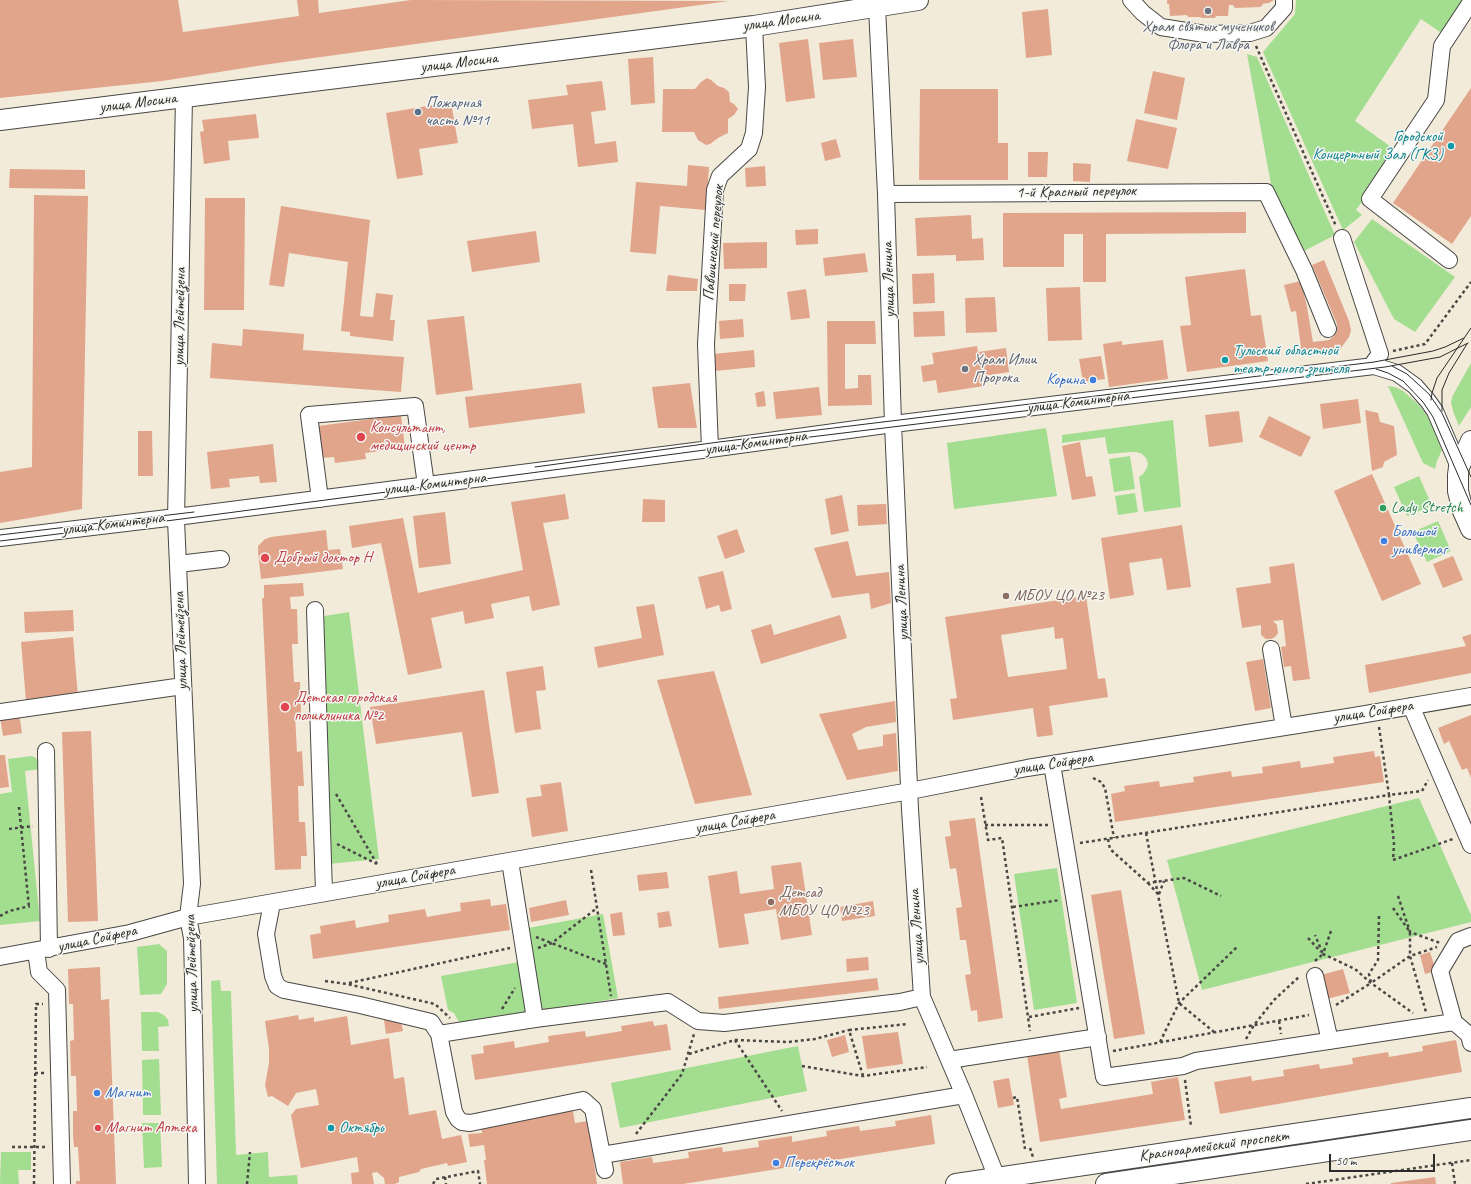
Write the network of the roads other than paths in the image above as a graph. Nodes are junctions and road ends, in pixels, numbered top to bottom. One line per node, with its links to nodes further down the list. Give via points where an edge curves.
1 (918, 0): 5 (main road, улица Мосина)
2 (1131, 0): 3 (street, via 1142,13 1160,27 1205,34 1250,33 1266,28 1284,8)
3 (1284, 0)
4 (1471, 2): 11 (street, via 1442,46 1436,100 1370,200)
5 (877, 7): 6 (main road, улица Мосина); 9 (street, улица Ленина)
6 (754, 26): 7 (main road, улица Мосина); 16 (street, Павшинский переулок, via 757,87 754,133 749,149 720,176 715,190 706,344)
7 (184, 97): 8 (main road, улица Мосина); 20 (street, улица Лейтейзена)
8 (0, 120)
9 (886, 194): 12 (street, 1-й Красный переулок, via 1266,192 1304,270); 14 (street, улица Ленина)
10 (1342, 238): 13 (street)
11 (1449, 260)
12 (1328, 328)
13 (1376, 360): 14 (street, улица Коминтерна); 17 (street, улица Коминтерна, via 1415,386 1428,401 1435,411)
14 (893, 424): 16 (street, улица Коминтерна); 34 (street, улица Ленина)
15 (1471, 441): 17 (main road)
16 (710, 449): 18 (street, улица Коминтерна)
17 (1459, 467): 21 (main road, via 1458,491)
18 (426, 485): 19 (street, улица Коминтерна); 19 (street, via 415,406 309,415)
19 (320, 499): 20 (street, улица Коминтерна)
20 (176, 517): 22 (street, улица Коминтерна); 24 (street, улица Лейтейзена)
21 (1471, 530)
22 (0, 538)
23 (221, 559): 24 (street)
24 (178, 564): 27 (street, улица Лейтейзена)
25 (315, 610): 37 (street)
26 (1271, 649): 31 (street)
27 (183, 686): 30 (street); 39 (street, улица Лейтейзена, via 192,884)
28 (1471, 696): 29 (street, улица Сойфера)
29 (1411, 706): 31 (street, улица Сойфера); 35 (street)
30 (0, 712)
31 (1284, 727): 33 (street, улица Сойфера)
32 (46, 751): 41 (street, via 48,902)
33 (1052, 764): 34 (street, улица Сойфера); 48 (street)
34 (910, 791): 36 (street, улица Сойфера); 44 (street, улица Ленина)
35 (1469, 840)
36 (510, 861): 37 (street, улица Сойфера); 45 (street)
37 (324, 893): 38 (street, улица Сойфера)
38 (272, 902): 39 (street, улица Сойфера); 47 (street, via 266,934 276,986 284,990 431,1022)
39 (188, 917): 41 (street, улица Сойфера, via 130,933); 57 (street, улица Лейтейзена, via 192,938)
40 (1471, 936): 46 (street, via 1458,941 1440,971)
41 (42, 950): 42 (street, улица Сойфера); 56 (street, via 39,972 57,990)
42 (0, 957)
43 (1309, 972): 49 (street, via 1324,1012)
44 (922, 997): 45 (street, via 900,1002 724,1023 698,1021 668,1002); 51 (street, улица Ленина)
45 (535, 1019): 47 (street)
46 (1454, 1022): 49 (street); 50 (street, via 1469,1035)
47 (439, 1034): 52 (street, via 454,1112 458,1119 470,1123 583,1100 593,1109 603,1162 622,1152)
48 (1098, 1037): 49 (street, via 1104,1077); 51 (street)
49 (1330, 1041)
50 (1471, 1043)
51 (949, 1060): 52 (street, улица Ленина)
52 (964, 1095): 55 (street, улица Ленина)
53 (1471, 1108): 55 (main road, Красноармейский проспект)
54 (1471, 1130): 59 (main road, Красноармейский проспект)
55 (998, 1181): 58 (main road, Красноармейский проспект)
56 (62, 1184)
57 (197, 1184)
58 (956, 1184)
59 (1106, 1184)

